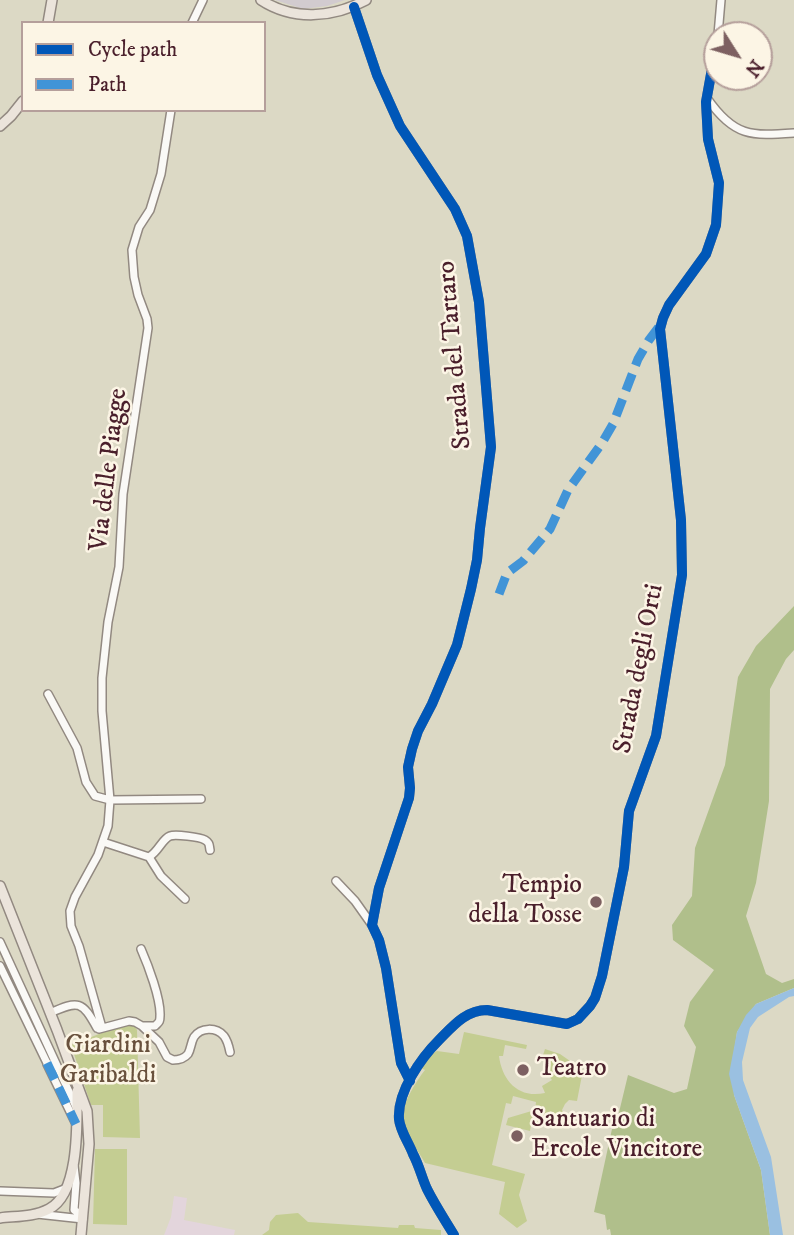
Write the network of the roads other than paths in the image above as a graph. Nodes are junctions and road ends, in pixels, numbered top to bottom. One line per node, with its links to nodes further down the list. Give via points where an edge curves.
1 (52, 0): 7 (main road)
2 (203, 0): 8 (street)
3 (261, 0): 6 (main road, via 310,15)
4 (366, 0): 6 (main road)
5 (721, 0): 9 (street)
6 (354, 7): 25 (street, Strada del Tartaro, via 400,126 455,209 467,236 479,302 491,447 477,564 460,634 412,749 408,800 379,888)
7 (48, 21)
8 (193, 21)
9 (719, 21)
10 (707, 91): 11 (street, Strada degli Orti)
11 (706, 97): 15 (street, via 727,121 747,133); 35 (street, Strada degli Orti, via 708,135 719,183 716,225 706,254 669,305 660,329 681,520 682,575 656,736 628,813 624,864 602,976 590,1006 571,1023 487,1010 470,1013 426,1053)
12 (21, 103): 14 (main road)
13 (171, 112): 18 (street, Via delle Piagge, via 161,174 132,250 148,328 102,671)
14 (0, 126)
15 (794, 133)
16 (48, 694): 18 (street, via 77,748 89,787 98,797)
17 (201, 799): 18 (street)
18 (110, 800): 19 (street, Via delle Piagge)
19 (103, 842): 21 (street); 31 (street, Via delle Piagge, via 73,901 70,917 101,1023)
20 (210, 850): 21 (street, via 204,840 172,836)
21 (149, 856): 24 (street, via 161,876)
22 (336, 881): 25 (street)
23 (0, 886): 29 (main road)
24 (185, 899)
25 (372, 925): 35 (street, Strada del Tartaro, via 386,968 402,1065)
26 (0, 942): 34 (street)
27 (141, 949): 30 (street, via 160,1015 157,1025)
28 (0, 966): 33 (street)
29 (50, 1011): 31 (street, via 79,1005); 36 (main road)
30 (142, 1026): 31 (street, via 128,1021); 32 (street, via 173,1060 186,1056 195,1036 206,1029 224,1036)
31 (98, 1028)
32 (230, 1052)
33 (47, 1063): 34 (street); 38 (street)
34 (57, 1068): 37 (street)
35 (410, 1081): 48 (street, Strada degli Orti, via 400,1105 400,1123 427,1189)
36 (76, 1083): 37 (main road); 39 (main road, via 87,1111)
37 (77, 1110): 38 (main road); 39 (main road)
38 (76, 1124): 40 (main road)
39 (89, 1139): 40 (main road); 45 (main road)
40 (75, 1151): 41 (main road)
41 (73, 1162): 43 (main road, via 68,1187); 45 (street, via 74,1210)
42 (0, 1191): 43 (street)
43 (58, 1198): 44 (main road, via 45,1211)
44 (33, 1214): 45 (street); 46 (main road)
45 (83, 1216): 47 (main road)
46 (0, 1218)
47 (81, 1235)
48 (454, 1235)

